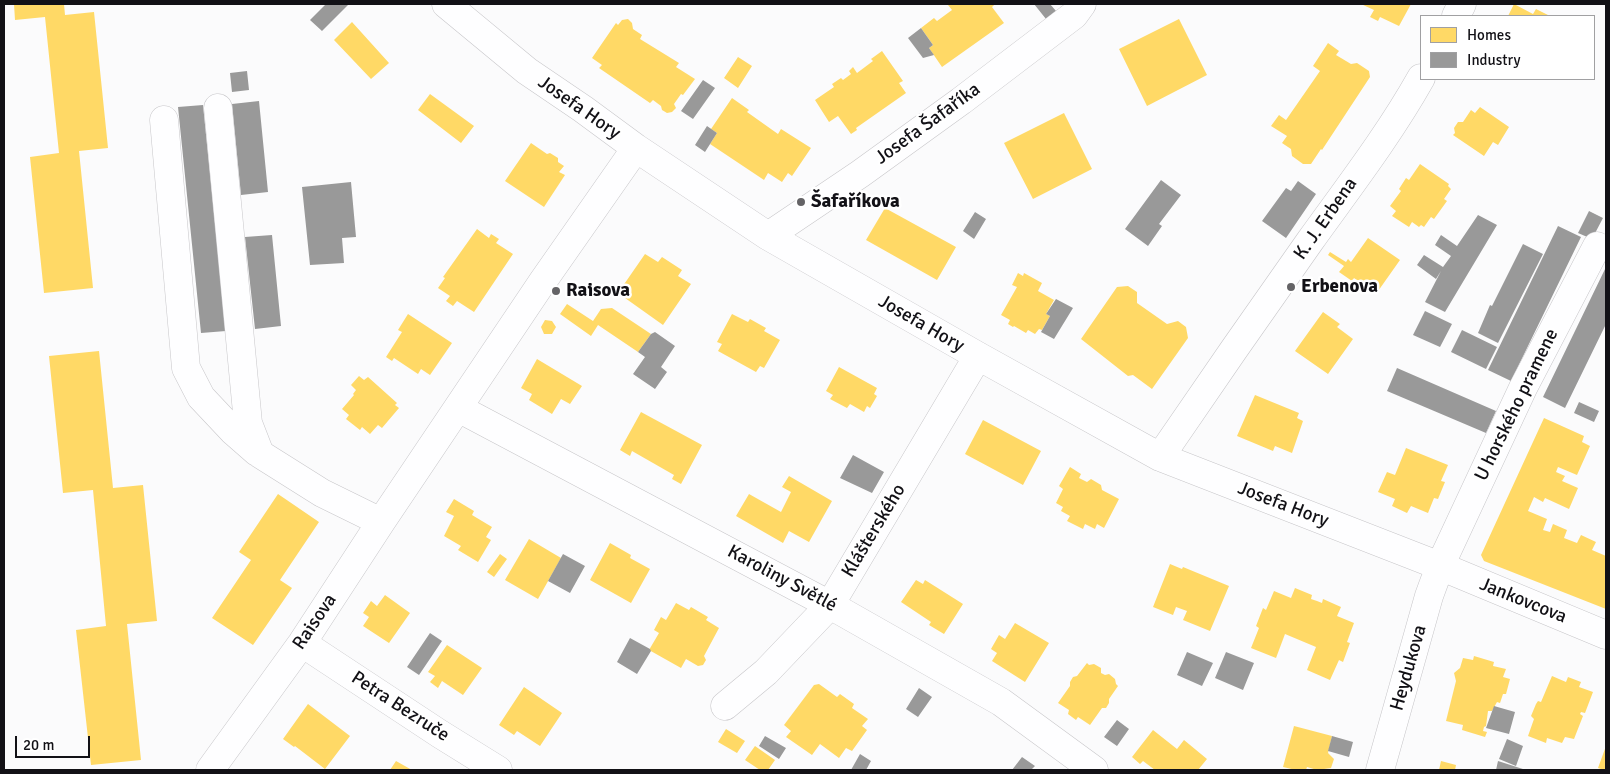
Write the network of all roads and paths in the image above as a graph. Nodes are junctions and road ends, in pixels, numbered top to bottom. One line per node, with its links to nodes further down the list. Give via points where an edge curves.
1 (446, 4): 6 (street, Josefa Hory, via 527,71)
2 (1082, 4): 7 (street, Josefa Šafaříka, via 1074,15 961,102)
3 (1420, 80): 12 (street, K. J. Erbena)
4 (218, 108): 11 (street, via 248,423)
5 (164, 120): 11 (street, via 186,368 201,397)
6 (636, 148): 7 (street, Josefa Hory); 10 (street, Raisova)
7 (768, 236): 9 (street, Josefa Hory)
8 (1597, 246): 14 (street, U horského pramene, via 1522,388)
9 (978, 356): 12 (street, Josefa Hory); 15 (street, Klášterského)
10 (458, 408): 13 (street, Raisova); 15 (street, Karoliny Světlé)
11 (260, 454): 13 (street, via 322,493)
12 (1160, 457): 14 (street, Josefa Hory)
13 (381, 522): 17 (street, Raisova)
14 (1440, 566): 16 (street, Jankovcova); 22 (street, Heydukova)
15 (830, 605): 18 (street, Klášterského, via 766,672); 21 (street, Karoliny Světlé, via 1001,702)
16 (1606, 635)
17 (302, 642): 19 (street, Raisova); 20 (street, Petra Bezruče)
18 (725, 706)
19 (210, 770)
20 (498, 770)
21 (1094, 770)
22 (1380, 770)

